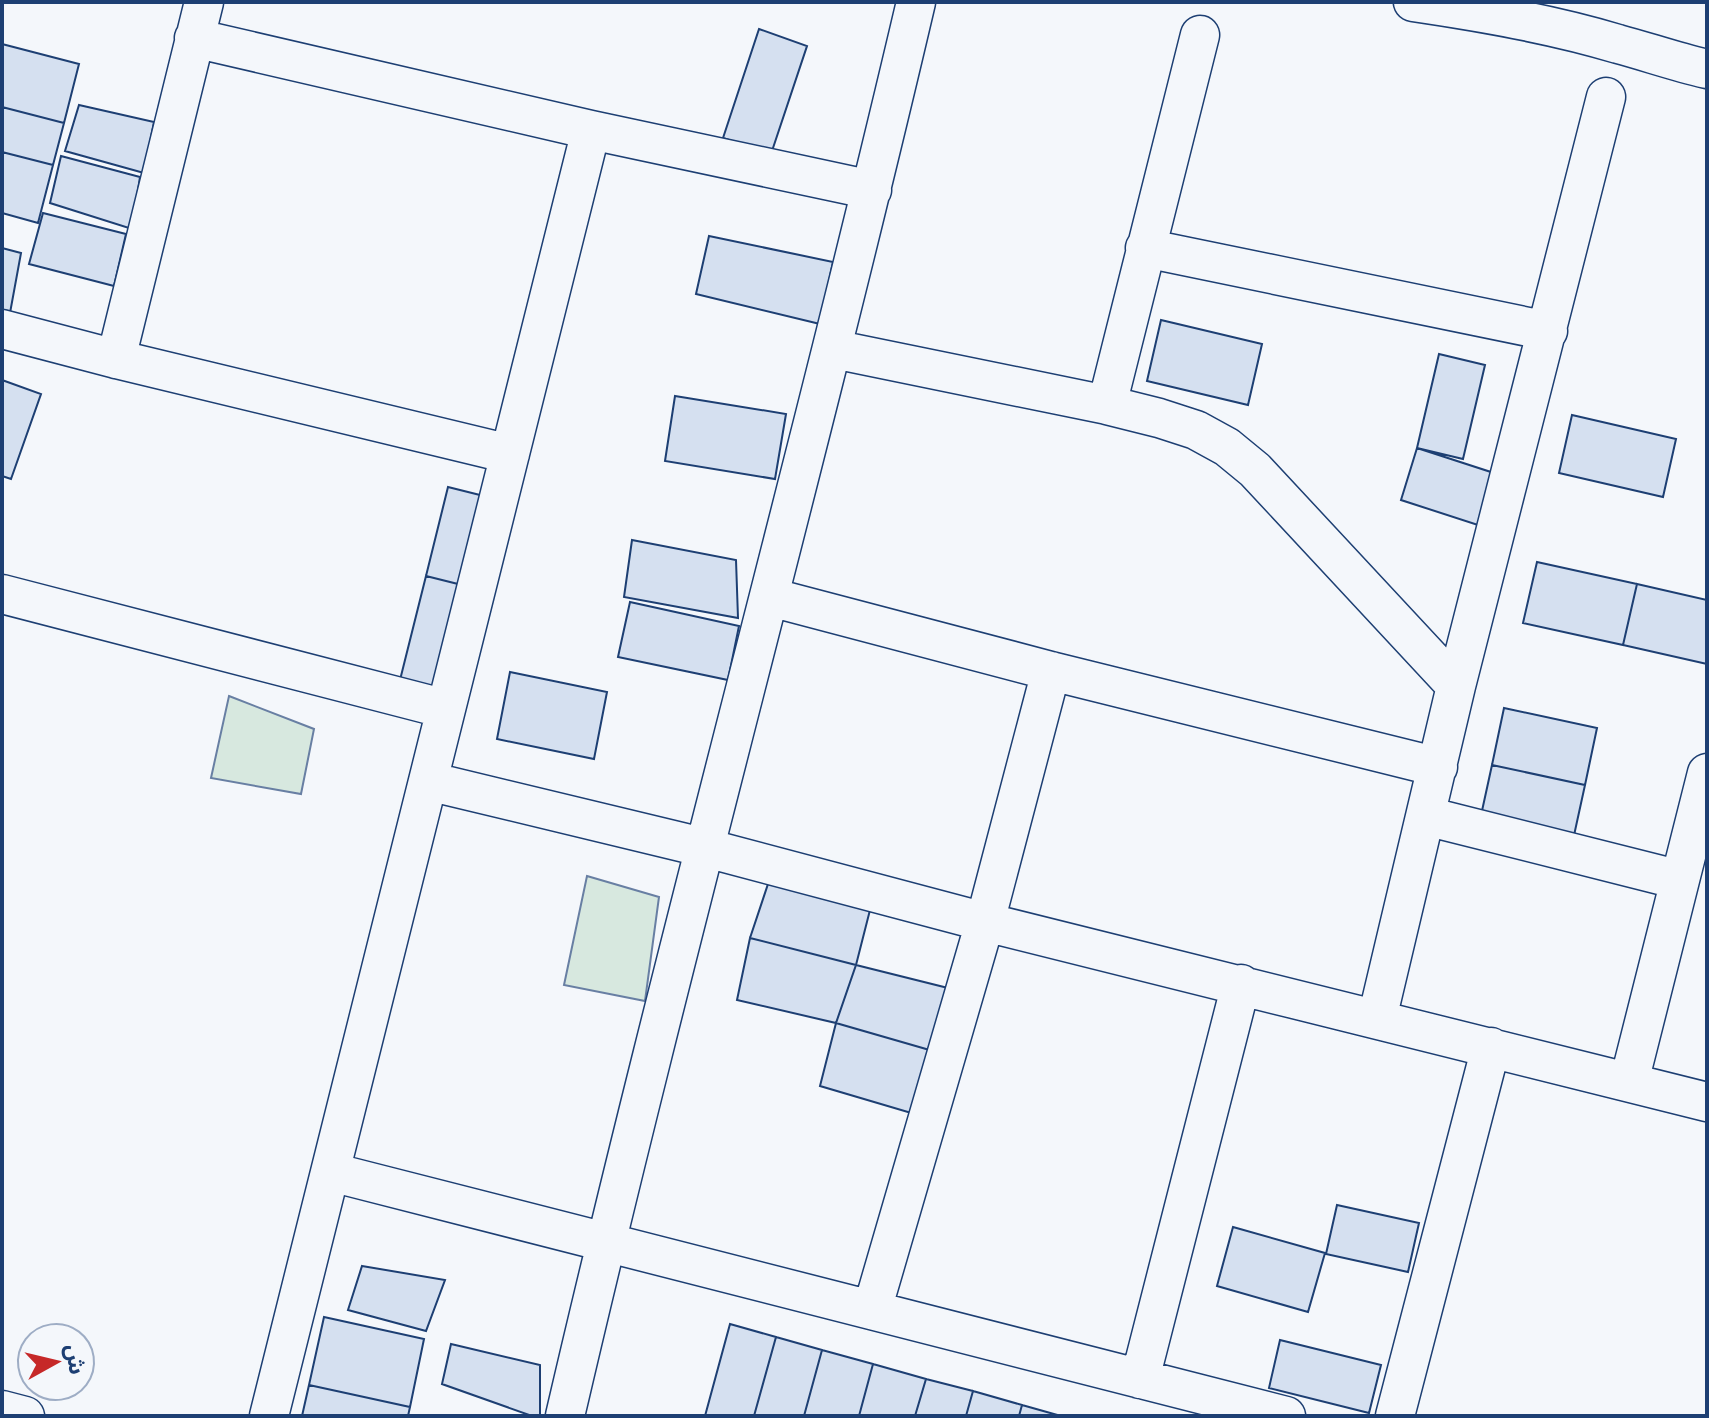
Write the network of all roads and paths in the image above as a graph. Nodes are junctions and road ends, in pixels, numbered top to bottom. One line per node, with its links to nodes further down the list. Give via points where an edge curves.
1 (204, 2): 5 (street)
2 (916, 2): 9 (street)
3 (1413, 2): 6 (street, via 1572,33)
4 (1200, 35): 10 (street)
5 (194, 38): 8 (street); 14 (street)
6 (1707, 69)
7 (1606, 97): 12 (street)
8 (591, 130): 9 (street); 16 (street)
9 (872, 190): 13 (street)
10 (1145, 248): 12 (street); 15 (street)
11 (2, 329): 14 (street)
12 (1548, 331): 20 (street)
13 (833, 349): 15 (street); 18 (street)
14 (116, 359): 16 (street)
15 (1107, 405): 20 (street, via 1196,430 1227,447 1255,470)
16 (510, 454): 21 (street)
17 (2, 594): 21 (street)
18 (770, 597): 19 (street); 27 (street)
19 (1051, 671): 22 (street); 29 (street)
20 (1456, 686): 22 (street)
21 (446, 709): 24 (street)
22 (1438, 767): 25 (street)
23 (1707, 773): 26 (street)
24 (428, 781): 27 (street); 35 (street)
25 (1426, 816): 28 (street); 31 (street)
26 (1699, 836): 28 (street)
27 (706, 848): 29 (street); 36 (street)
28 (1680, 880): 33 (street)
29 (985, 922): 30 (street); 37 (street)
30 (1241, 984): 31 (street); 38 (street)
31 (1377, 1019): 32 (street)
32 (1491, 1047): 33 (street); 44 (street)
33 (1629, 1082): 34 (street)
34 (1707, 1102)
35 (331, 1172): 36 (street); 41 (street)
36 (605, 1243): 37 (street); 42 (street)
37 (872, 1310): 38 (street)
38 (1140, 1379): 43 (street)
39 (2, 1410): 40 (street)
40 (25, 1416)
41 (269, 1416)
42 (565, 1416)
43 (1286, 1416)
44 (1395, 1416)

